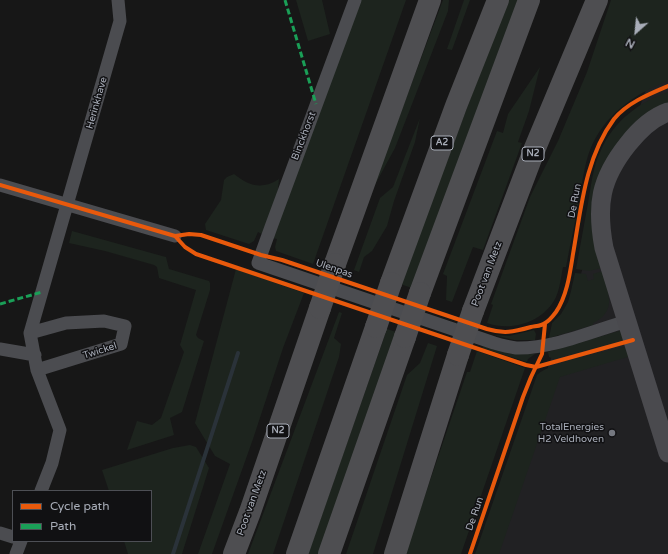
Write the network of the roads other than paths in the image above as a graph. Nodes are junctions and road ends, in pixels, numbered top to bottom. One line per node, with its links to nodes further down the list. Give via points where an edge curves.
1 (118, 0): 9 (street, Herinkhave, via 120,21)
2 (355, 0): 11 (street, Binckhorst)
3 (430, 0): 23 (highway, Poot van Metz / N2, bridge)
4 (529, 0): 25 (highway, bridge, via 420,293)
5 (597, 0): 26 (highway, Poot van Metz / N2, bridge, via 535,148 474,311)
6 (497, 2): 24 (highway, A2, bridge, via 456,106)
7 (668, 112): 12 (street, via 648,122 615,160 604,184 601,198 604,248)
8 (0, 185): 9 (street)
9 (68, 205): 10 (street); 13 (street)
10 (175, 236)
11 (258, 263): 12 (street, Ulenpas, via 514,348 556,343)
12 (627, 320): 17 (street)
13 (30, 333): 15 (street); 16 (street, Twickel, via 66,323 104,321 125,326 121,344)
14 (0, 349): 15 (street)
15 (35, 355): 16 (street)
16 (38, 370): 18 (street, via 60,430 52,464)
17 (668, 454)
18 (41, 490)
19 (0, 534): 20 (street)
20 (12, 537)
21 (21, 542): 22 (street)
22 (16, 554)
23 (234, 554)
24 (297, 554)
25 (329, 554)
26 (395, 554)

